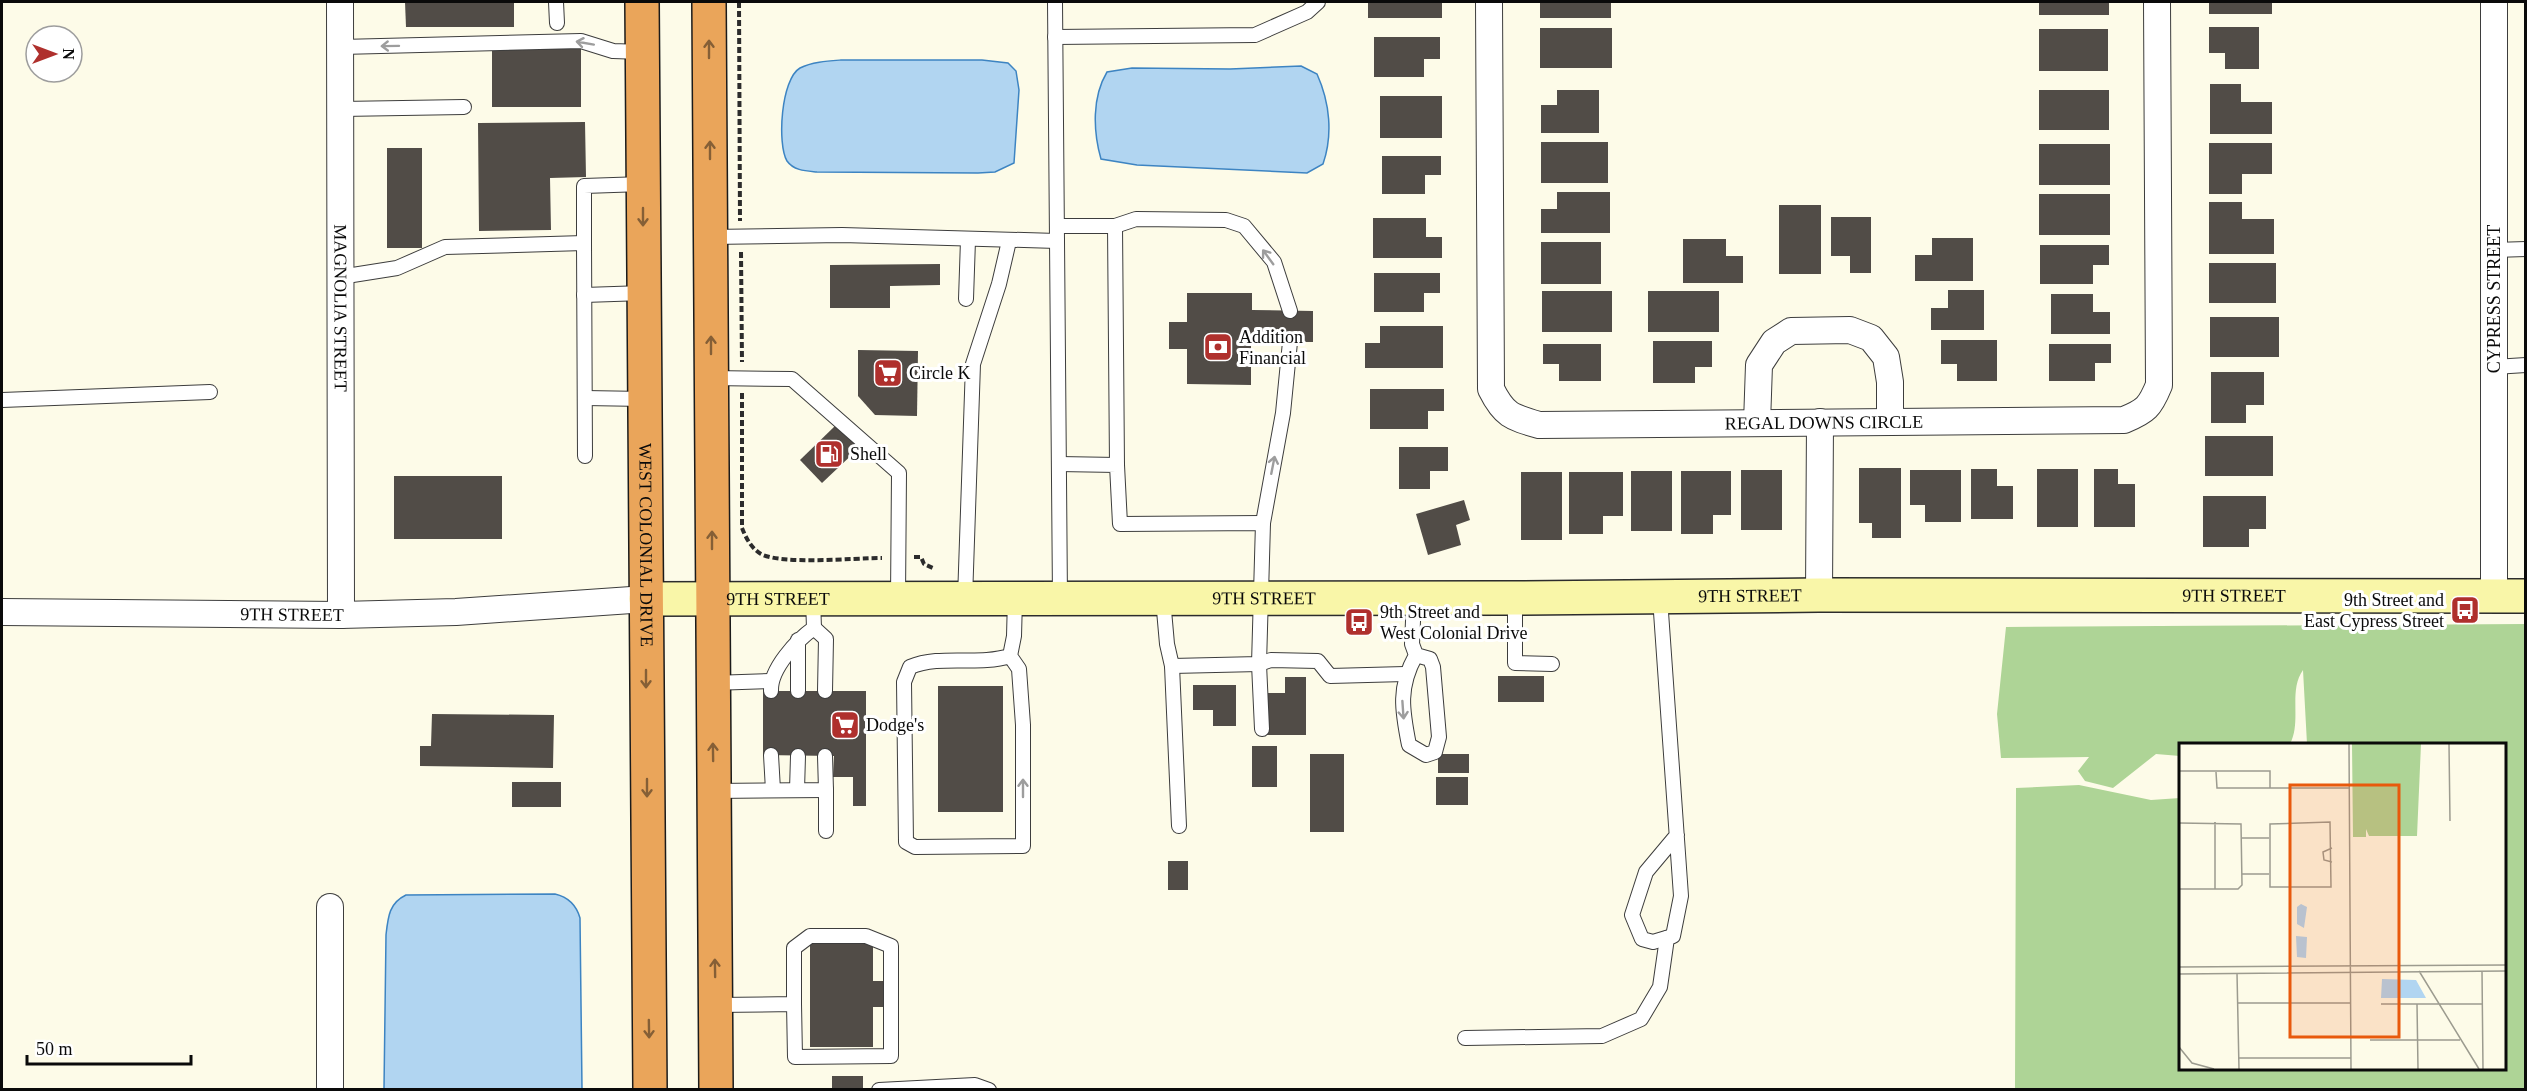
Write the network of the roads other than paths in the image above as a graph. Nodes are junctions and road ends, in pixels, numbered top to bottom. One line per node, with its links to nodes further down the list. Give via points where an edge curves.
1 (340, 2): 12 (street, MAGNOLIA STREET)
2 (556, 2): 10 (lane)
3 (642, 2): 13 (highway, WEST COLONIAL DRIVE)
4 (709, 2): 19 (highway, one-way to 4)
5 (1055, 2): 11 (lane)
6 (1318, 2): 11 (lane, via 1307,12 1255,35)
7 (1489, 2): 41 (street, REGAL DOWNS CIRCLE, via 1491,389 1501,408 1515,418 1539,425)
8 (2157, 2): 40 (street, REGAL DOWNS CIRCLE, via 2159,385 2151,404 2124,420)
9 (2494, 2): 25 (street, CYPRESS STREET)
10 (557, 23)
11 (1055, 37): 17 (lane)
12 (341, 47): 13 (lane, one-way to 12, via 613,51 581,42); 15 (street, MAGNOLIA STREET)
13 (642, 52): 16 (highway, WEST COLONIAL DRIVE)
14 (464, 107): 15 (lane)
15 (341, 109): 26 (street, MAGNOLIA STREET)
16 (643, 184): 23 (lane, via 584,186); 27 (highway, WEST COLONIAL DRIVE, one-way to 27)
17 (1057, 226): 18 (lane); 22 (lane)
18 (1115, 226): 30 (lane, one-way to 18, via 1274,262 1244,226 1226,220 1136,219); 44 (lane)
19 (725, 237): 20 (lane); 34 (highway, one-way to 19)
20 (968, 240): 21 (lane); 29 (lane)
21 (1009, 241): 22 (lane); 54 (lane, via 973,364)
22 (1057, 241): 43 (lane)
23 (584, 243): 26 (lane, via 445,247 397,268); 28 (lane)
24 (2526, 249): 25 (lane)
25 (2494, 250): 33 (street, CYPRESS STREET)
26 (340, 277): 61 (street, MAGNOLIA STREET)
27 (644, 293): 28 (lane); 37 (highway, WEST COLONIAL DRIVE)
28 (584, 295): 36 (lane)
29 (966, 299)
30 (1290, 311)
31 (1290, 342): 45 (lane, one-way to 31, via 1283,412)
32 (2526, 365): 33 (lane)
33 (2494, 367): 47 (street, CYPRESS STREET)
34 (726, 378): 48 (lane, via 792,379 899,473); 53 (highway, one-way to 34)
35 (210, 392): 38 (lane)
36 (585, 398): 37 (lane); 42 (lane)
37 (644, 399): 52 (highway, WEST COLONIAL DRIVE)
38 (2, 400)
39 (1820, 422): 40 (street, REGAL DOWNS CIRCLE); 41 (street, REGAL DOWNS CIRCLE); 46 (street)
40 (1890, 422): 41 (street, via 1886,357 1871,338 1850,330 1791,331 1773,342 1759,364)
41 (1757, 423)
42 (585, 456)
43 (1059, 464): 44 (lane); 57 (lane)
44 (1117, 465): 45 (lane, via 1120,524)
45 (1263, 523): 55 (lane)
46 (1819, 595): 47 (street, 9TH STREET); 51 (street, 9TH STREET)
47 (2510, 596)
48 (898, 598): 54 (street, 9TH STREET); 60 (street, 9TH STREET)
49 (1414, 598): 50 (street, 9TH STREET); 55 (street, 9TH STREET); 63 (lane, via 1412,644)
50 (1515, 598): 51 (street, 9TH STREET); 66 (lane, via 1515,663)
51 (1660, 598): 82 (lane)
52 (646, 599): 53 (street, 9TH STREET); 61 (street, 9TH STREET, via 456,612); 89 (highway, WEST COLONIAL DRIVE, one-way to 89)
53 (712, 599): 60 (street, 9TH STREET); 69 (highway)
54 (965, 599): 56 (street, 9TH STREET)
55 (1260, 599): 58 (street, 9TH STREET); 65 (lane)
56 (1015, 600): 57 (street, 9TH STREET); 64 (lane)
57 (1060, 600): 58 (street, 9TH STREET)
58 (1163, 600): 67 (lane)
59 (2, 612): 61 (street, 9TH STREET)
60 (814, 614): 62 (lane); 71 (lane, via 826,639)
61 (341, 615)
62 (798, 640): 69 (lane, via 770,686); 70 (lane)
63 (1416, 655): 68 (lane); 68 (lane, one-way to 63, via 1402,710 1410,745 1426,755 1435,752 1439,737 1433,667 1430,659)
64 (1010, 656): 64 (lane, one-way to 64, via 922,662 910,667 904,682 906,842 915,847 1023,846 1022,702 1019,669)
65 (1259, 664): 67 (lane); 68 (lane, via 1271,660 1318,661 1330,676); 72 (lane)
66 (1552, 664)
67 (1172, 666): 80 (lane)
68 (1405, 674)
69 (712, 683): 79 (highway, one-way to 69)
70 (798, 691)
71 (825, 691)
72 (1262, 729)
73 (771, 755): 76 (lane)
74 (798, 756): 77 (lane)
75 (825, 756): 78 (lane)
76 (773, 790): 77 (lane); 79 (lane)
77 (797, 790): 78 (lane)
78 (826, 790): 81 (lane)
79 (713, 791): 86 (highway, one-way to 79)
80 (1179, 826)
81 (826, 831)
82 (1677, 835): 84 (lane, via 1681,896 1673,936); 84 (lane, via 1646,872 1632,915 1642,939 1653,942)
83 (330, 908): 88 (street)
84 (1667, 938): 87 (lane, via 1660,987 1641,1018 1602,1036)
85 (794, 1004): 85 (lane, via 795,1057 891,1056 891,946 866,936 810,936 794,948); 86 (lane)
86 (716, 1005): 90 (highway)
87 (1465, 1038)
88 (330, 1089)
89 (650, 1089)
90 (716, 1089)
91 (879, 1089): 92 (lane, via 975,1085)
92 (989, 1089)

